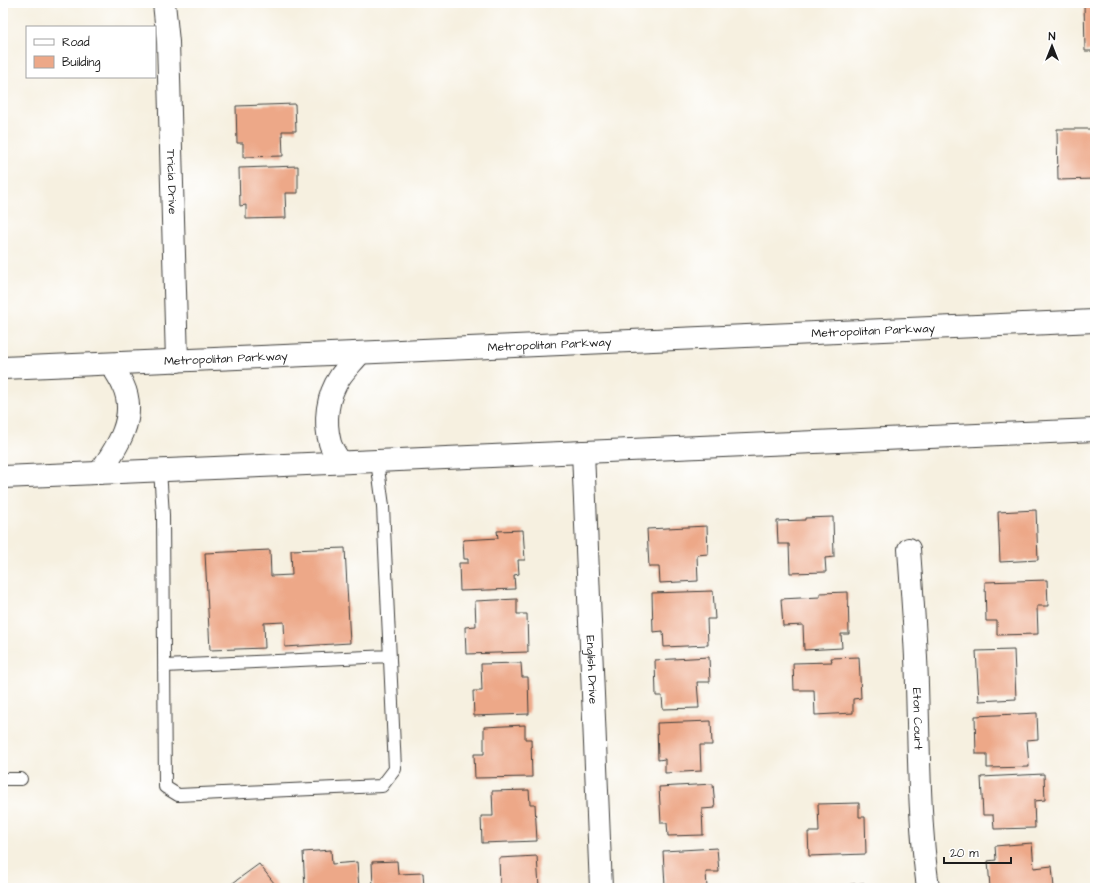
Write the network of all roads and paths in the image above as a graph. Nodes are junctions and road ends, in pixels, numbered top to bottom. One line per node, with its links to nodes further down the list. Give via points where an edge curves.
1 (164, 3): 4 (main road, Tricia Drive, via 168,42)
2 (1095, 320): 3 (main road, Metropolitan Parkway)
3 (360, 353): 4 (main road, Metropolitan Parkway); 10 (main road, via 340,377 327,410 330,445)
4 (177, 361): 5 (main road, Metropolitan Parkway)
5 (111, 364): 6 (main road, Metropolitan Parkway); 12 (main road, via 124,386 128,400 128,416 115,451)
6 (3, 368)
7 (1095, 430): 8 (main road)
8 (583, 452): 9 (main road); 19 (main road, English Drive)
9 (377, 460): 10 (main road); 15 (lane, via 383,506)
10 (340, 462): 11 (main road)
11 (160, 470): 12 (main road); 16 (lane, via 163,516)
12 (99, 473): 13 (main road)
13 (3, 477)
14 (909, 549): 20 (main road, Eton Court, via 916,665 920,810)
15 (390, 656): 16 (lane); 16 (lane, via 395,769 382,786 178,795 164,787)
16 (164, 666)
17 (3, 779): 18 (lane)
18 (22, 779)
19 (601, 888)
20 (928, 888)

